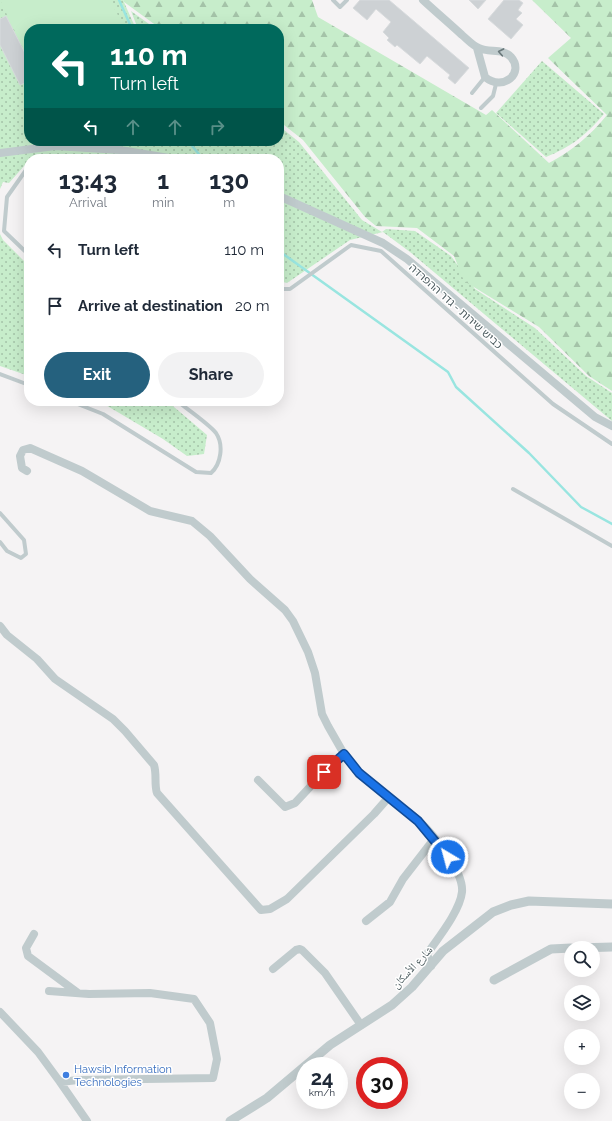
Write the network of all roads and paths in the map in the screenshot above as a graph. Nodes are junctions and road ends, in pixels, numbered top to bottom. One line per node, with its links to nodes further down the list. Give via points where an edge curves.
1 (333, 0): 2 (lane, via 340,7)
2 (347, 0)
3 (423, 0): 4 (street)
4 (478, 48): 5 (street); 6 (street, one-way to 4, via 507,82 514,74 512,58 503,52)
5 (485, 77): 6 (street); 7 (lane)
6 (496, 84): 8 (lane, via 493,96)
7 (472, 93)
8 (481, 108)
9 (55, 146): 11 (street)
10 (55, 146): 12 (street)
11 (0, 153)
12 (144, 154)
13 (24, 173): 15 (lane, via 7,197 4,231)
14 (284, 198): 21 (street, via 383,243 407,259 595,417)
15 (24, 250)
16 (284, 289): 22 (lane, כביש שירות - גדר ההפרדה, via 290,289 351,245 382,251 553,404)
17 (0, 374): 18 (lane)
18 (24, 383)
19 (83, 406): 20 (lane, via 103,414 196,472 211,473 216,469 222,453 216,434)
20 (183, 406)
21 (612, 426)
22 (612, 444)
23 (27, 471): 29 (street, via 22,468 20,456 23,450 30,448 82,471 150,510 192,522 210,536 250,579 285,610 293,622 315,673 322,714)
24 (513, 489): 27 (lane)
25 (0, 513): 26 (lane, via 24,540 26,554 21,558 8,551)
26 (0, 542)
27 (612, 546)
28 (0, 626): 31 (street, via 55,679 113,719 125,731 154,765 158,793 261,910 270,909 287,899)
29 (344, 754): 30 (street, via 295,803 285,807); 31 (street, via 359,773)
30 (258, 780)
31 (388, 798): 32 (street, via 418,821)
32 (434, 839): 34 (street, via 403,879 390,902); 39 (street, via 459,875 462,889 458,904 427,954)
33 (612, 904): 39 (street, شارع الأسكان, via 529,901 511,905 493,912 467,931 443,951)
34 (366, 921)
35 (34, 934): 43 (street, via 26,948 28,956)
36 (600, 947): 37 (street)
37 (612, 947)
38 (564, 948): 41 (street, via 551,949)
39 (431, 966): 45 (street, شارع الأسكان, via 392,1005)
40 (273, 970): 45 (street, via 300,948 325,973)
41 (494, 980)
42 (48, 991): 43 (street)
43 (78, 993): 46 (street, via 150,993 194,999 210,1022 217,1059 214,1078)
44 (0, 1012): 46 (street, via 38,1052)
45 (361, 1025): 48 (street, شارع الأسكان, via 330,1045 267,1098)
46 (60, 1082): 47 (street)
47 (87, 1121)
48 (230, 1121)

